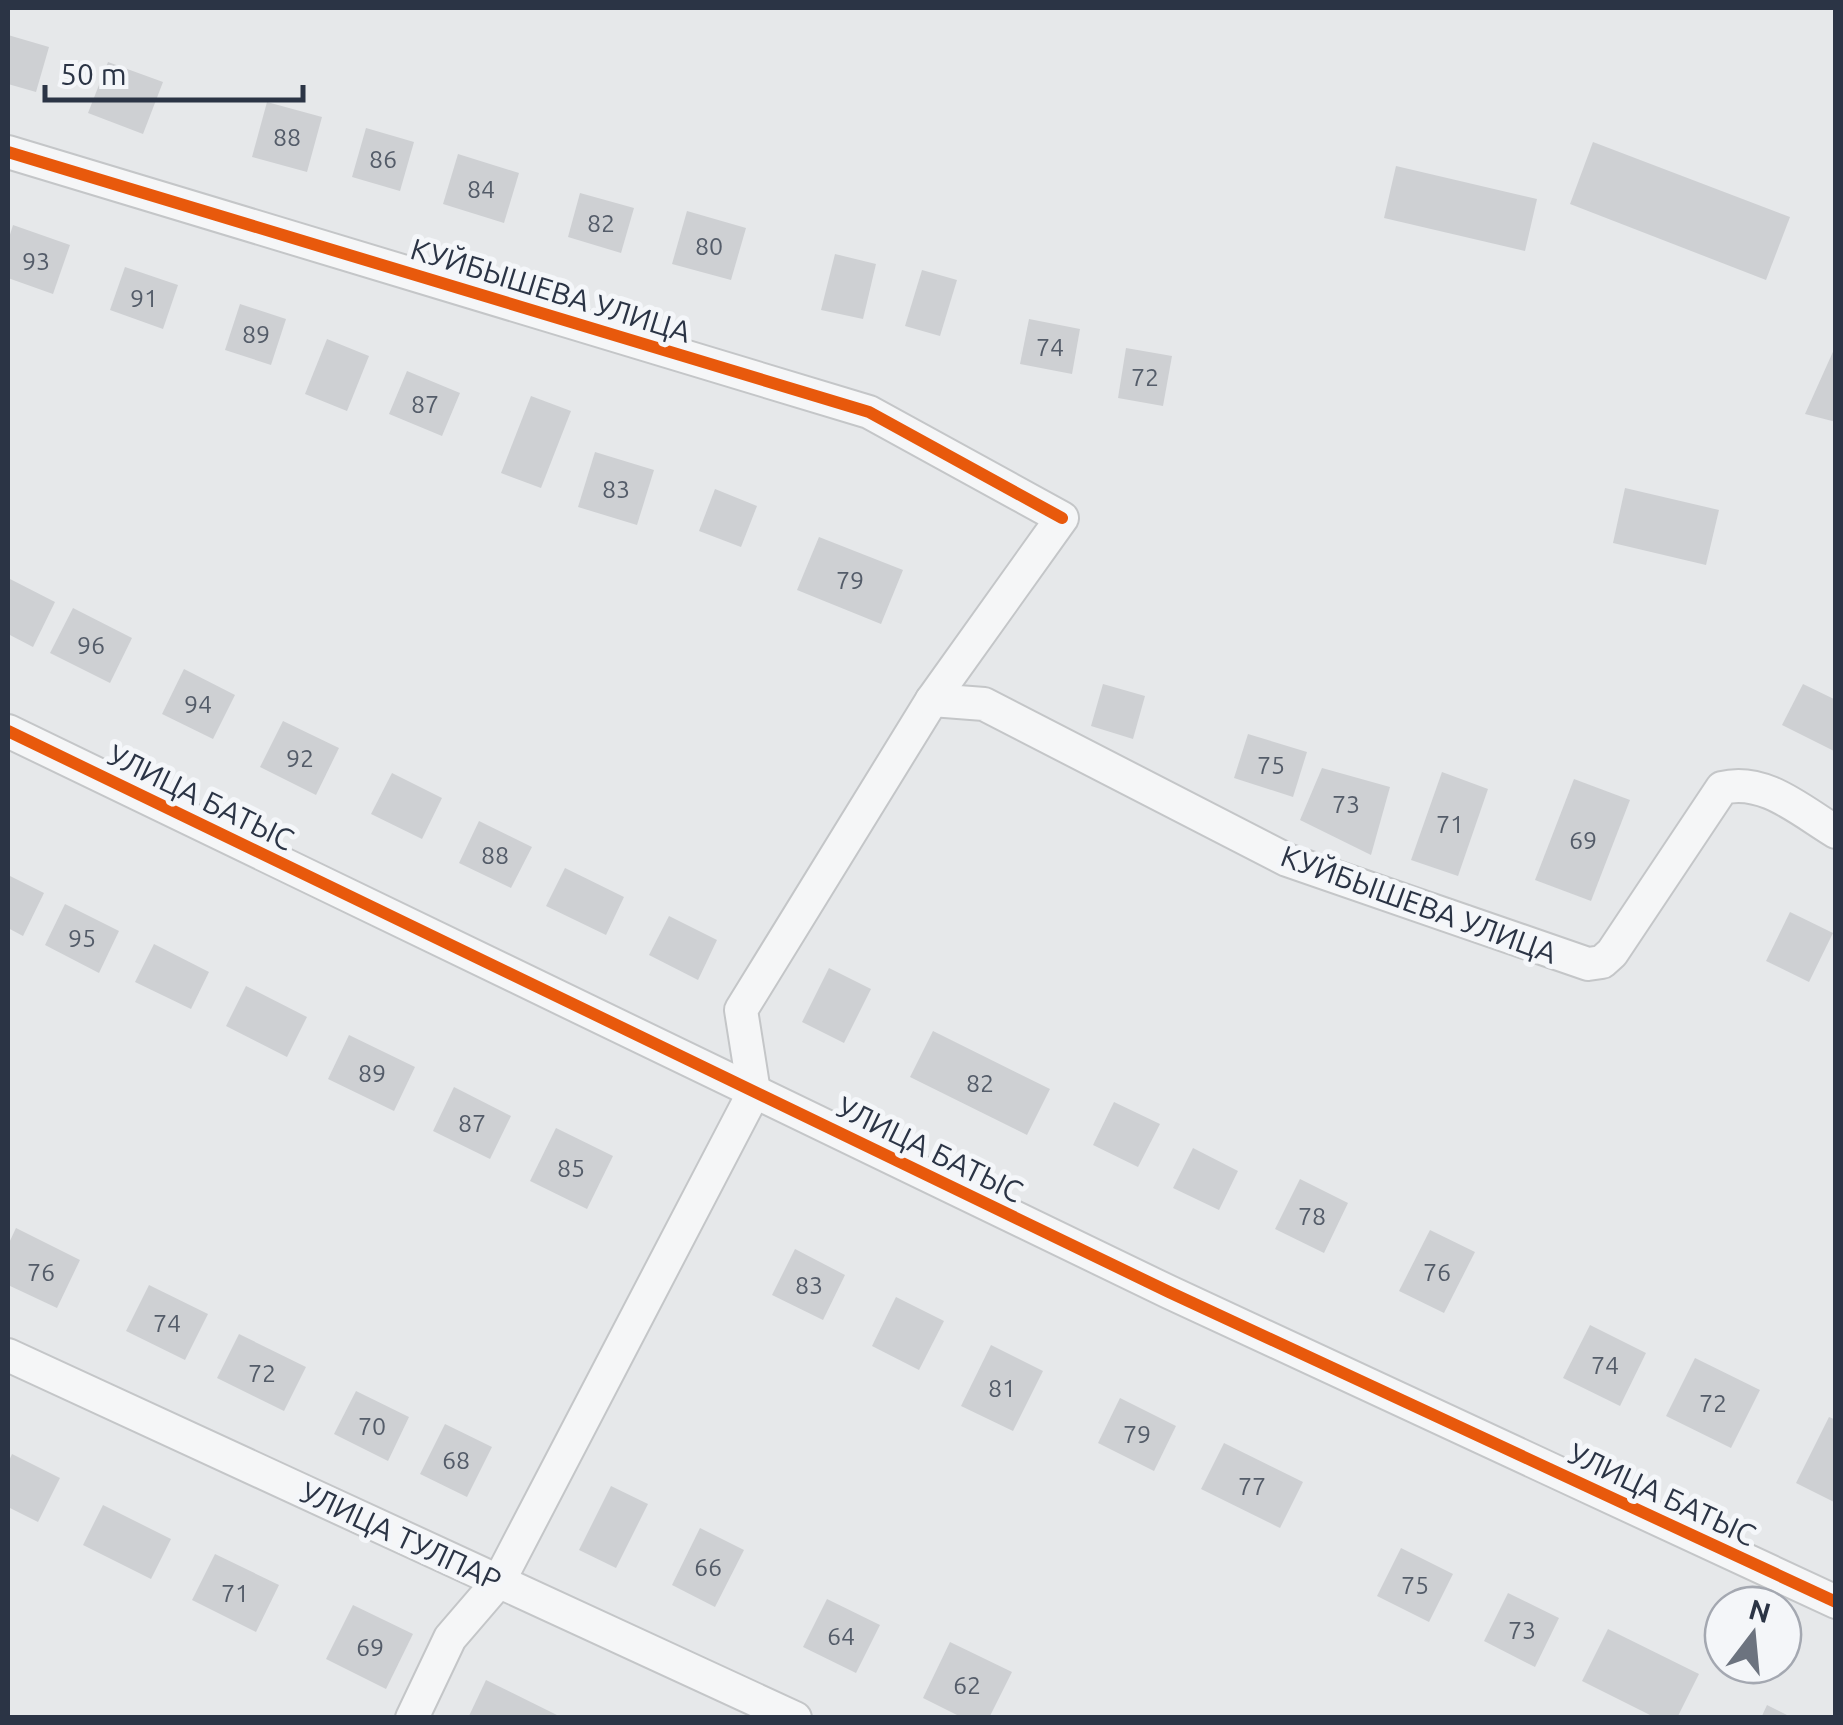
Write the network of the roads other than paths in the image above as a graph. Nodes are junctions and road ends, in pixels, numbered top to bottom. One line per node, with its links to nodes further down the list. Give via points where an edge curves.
1 (8, 152): 2 (street, КУЙБЫШЕВА УЛИЦА, via 869,412 1062,518)
2 (932, 700): 4 (street, КУЙБЫШЕВА УЛИЦА, via 984,704 1287,860 1588,964 1612,954 1722,788 1760,787); 5 (street, via 740,1010)
3 (8, 731): 5 (street, УЛИЦА БАТЫС)
4 (1836, 832)
5 (754, 1092): 7 (street); 8 (street, УЛИЦА БАТЫС)
6 (8, 1355): 7 (street, УЛИЦА ТУЛПАР)
7 (499, 1582): 9 (street, via 450,1638); 10 (street, УЛИЦА ТУЛПАР)
8 (1836, 1602)
9 (412, 1718)
10 (795, 1718)

